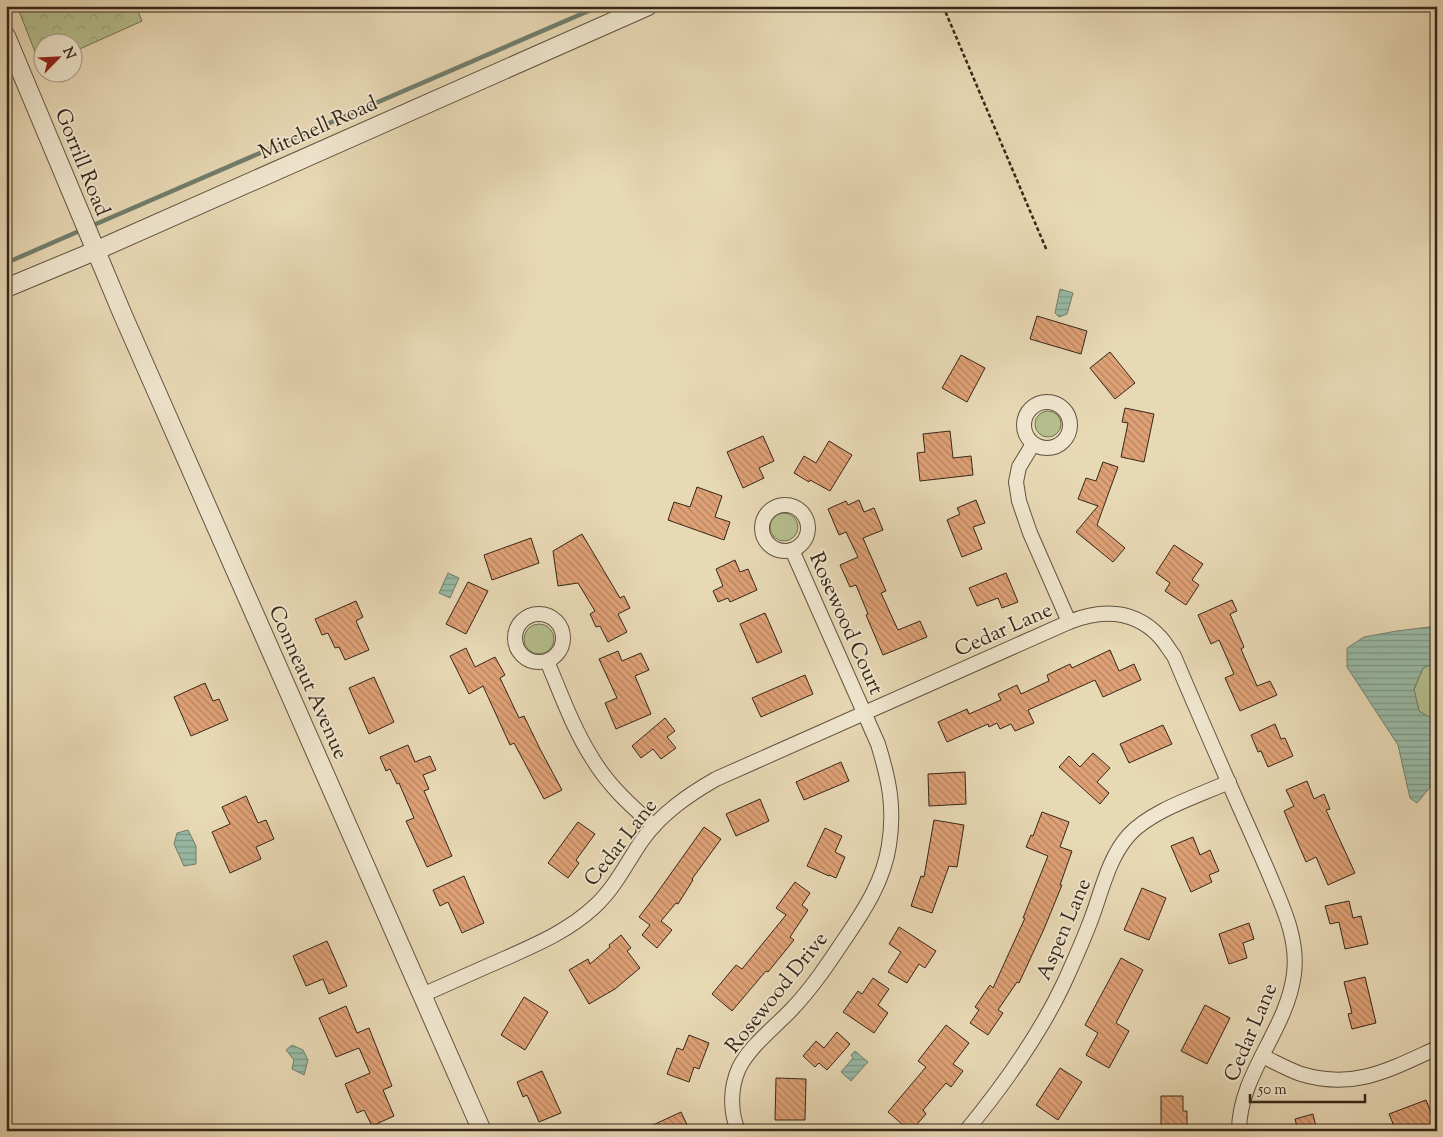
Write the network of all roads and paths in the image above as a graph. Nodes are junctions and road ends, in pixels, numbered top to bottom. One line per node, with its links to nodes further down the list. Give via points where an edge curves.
1 (648, 6): 4 (street, Mitchell Road)
2 (942, 6): 5 (path)
3 (6, 36): 4 (street, Gorrill Road)
4 (95, 251): 6 (street, Mitchell Road); 14 (street, Conneaut Avenue)
5 (1047, 251)
6 (6, 288)
7 (1033, 444): 9 (street, via 1019,467 1016,482 1019,501)
8 (792, 550): 11 (street, Rosewood Court)
9 (1069, 622): 11 (street, Cedar Lane); 12 (street, Cedar Lane, via 1097,613 1121,614 1154,630 1174,656)
10 (547, 661): 13 (street, via 592,759 613,788)
11 (864, 713): 13 (street, Cedar Lane, via 716,779 676,804); 18 (street, Rosewood Drive, via 878,744 891,800 892,823 884,868 864,910 826,968 802,998 752,1048 739,1069 732,1092)
12 (1229, 782): 16 (street, Cedar Lane, via 1289,921 1294,947 1292,986); 19 (street, Aspen Lane, via 1158,813 1128,836 1116,854 1087,931 1041,1026)
13 (654, 826): 14 (street, Cedar Lane, via 612,888 576,922 548,939)
14 (422, 995): 17 (street, Conneaut Avenue)
15 (1437, 1048): 16 (street, via 1373,1076 1349,1080 1301,1074)
16 (1262, 1056): 20 (street, Cedar Lane, via 1244,1097)
17 (482, 1131)
18 (738, 1131)
19 (966, 1131)
20 (1240, 1131)

